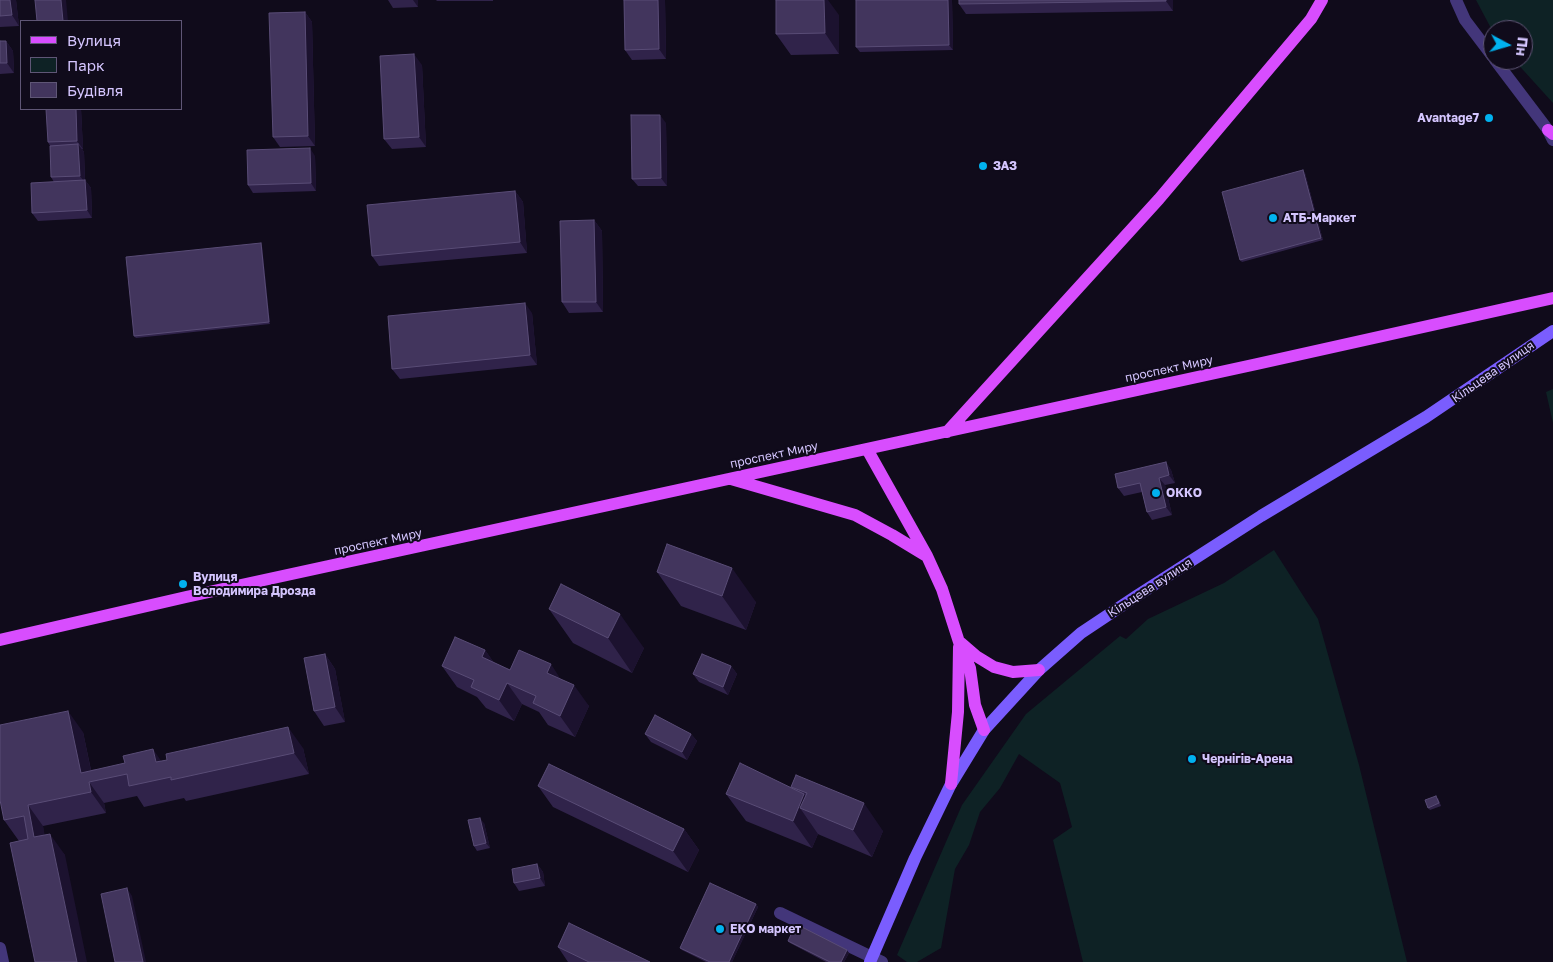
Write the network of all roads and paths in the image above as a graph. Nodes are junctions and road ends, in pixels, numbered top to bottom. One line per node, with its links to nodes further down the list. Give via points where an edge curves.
1 (1322, 0): 8 (main road, via 1311,19 1158,199)
2 (1456, 0): 3 (street, via 1465,20)
3 (1483, 44)
4 (1502, 70): 5 (street)
5 (1551, 135)
6 (1553, 298): 8 (main road, проспект Миру)
7 (1553, 330): 14 (main road, Кільцева вулиця, via 1426,417 1135,596 1081,633)
8 (947, 432): 9 (main road, проспект Миру)
9 (867, 449): 10 (main road, проспект Миру); 11 (main road)
10 (730, 479): 11 (main road, via 854,515); 12 (main road, проспект Миру)
11 (927, 556): 13 (main road, via 942,589)
12 (0, 640)
13 (959, 642): 14 (main road, via 994,667 1013,672); 15 (main road, via 970,668 975,705); 16 (main road, via 958,712)
14 (1039, 670): 15 (main road, Кільцева вулиця)
15 (984, 730): 16 (main road, Кільцева вулиця)
16 (951, 784): 19 (main road, Кільцева вулиця, via 915,858)
17 (780, 913): 19 (street)
18 (0, 948): 20 (street)
19 (875, 960)
20 (3, 962)

